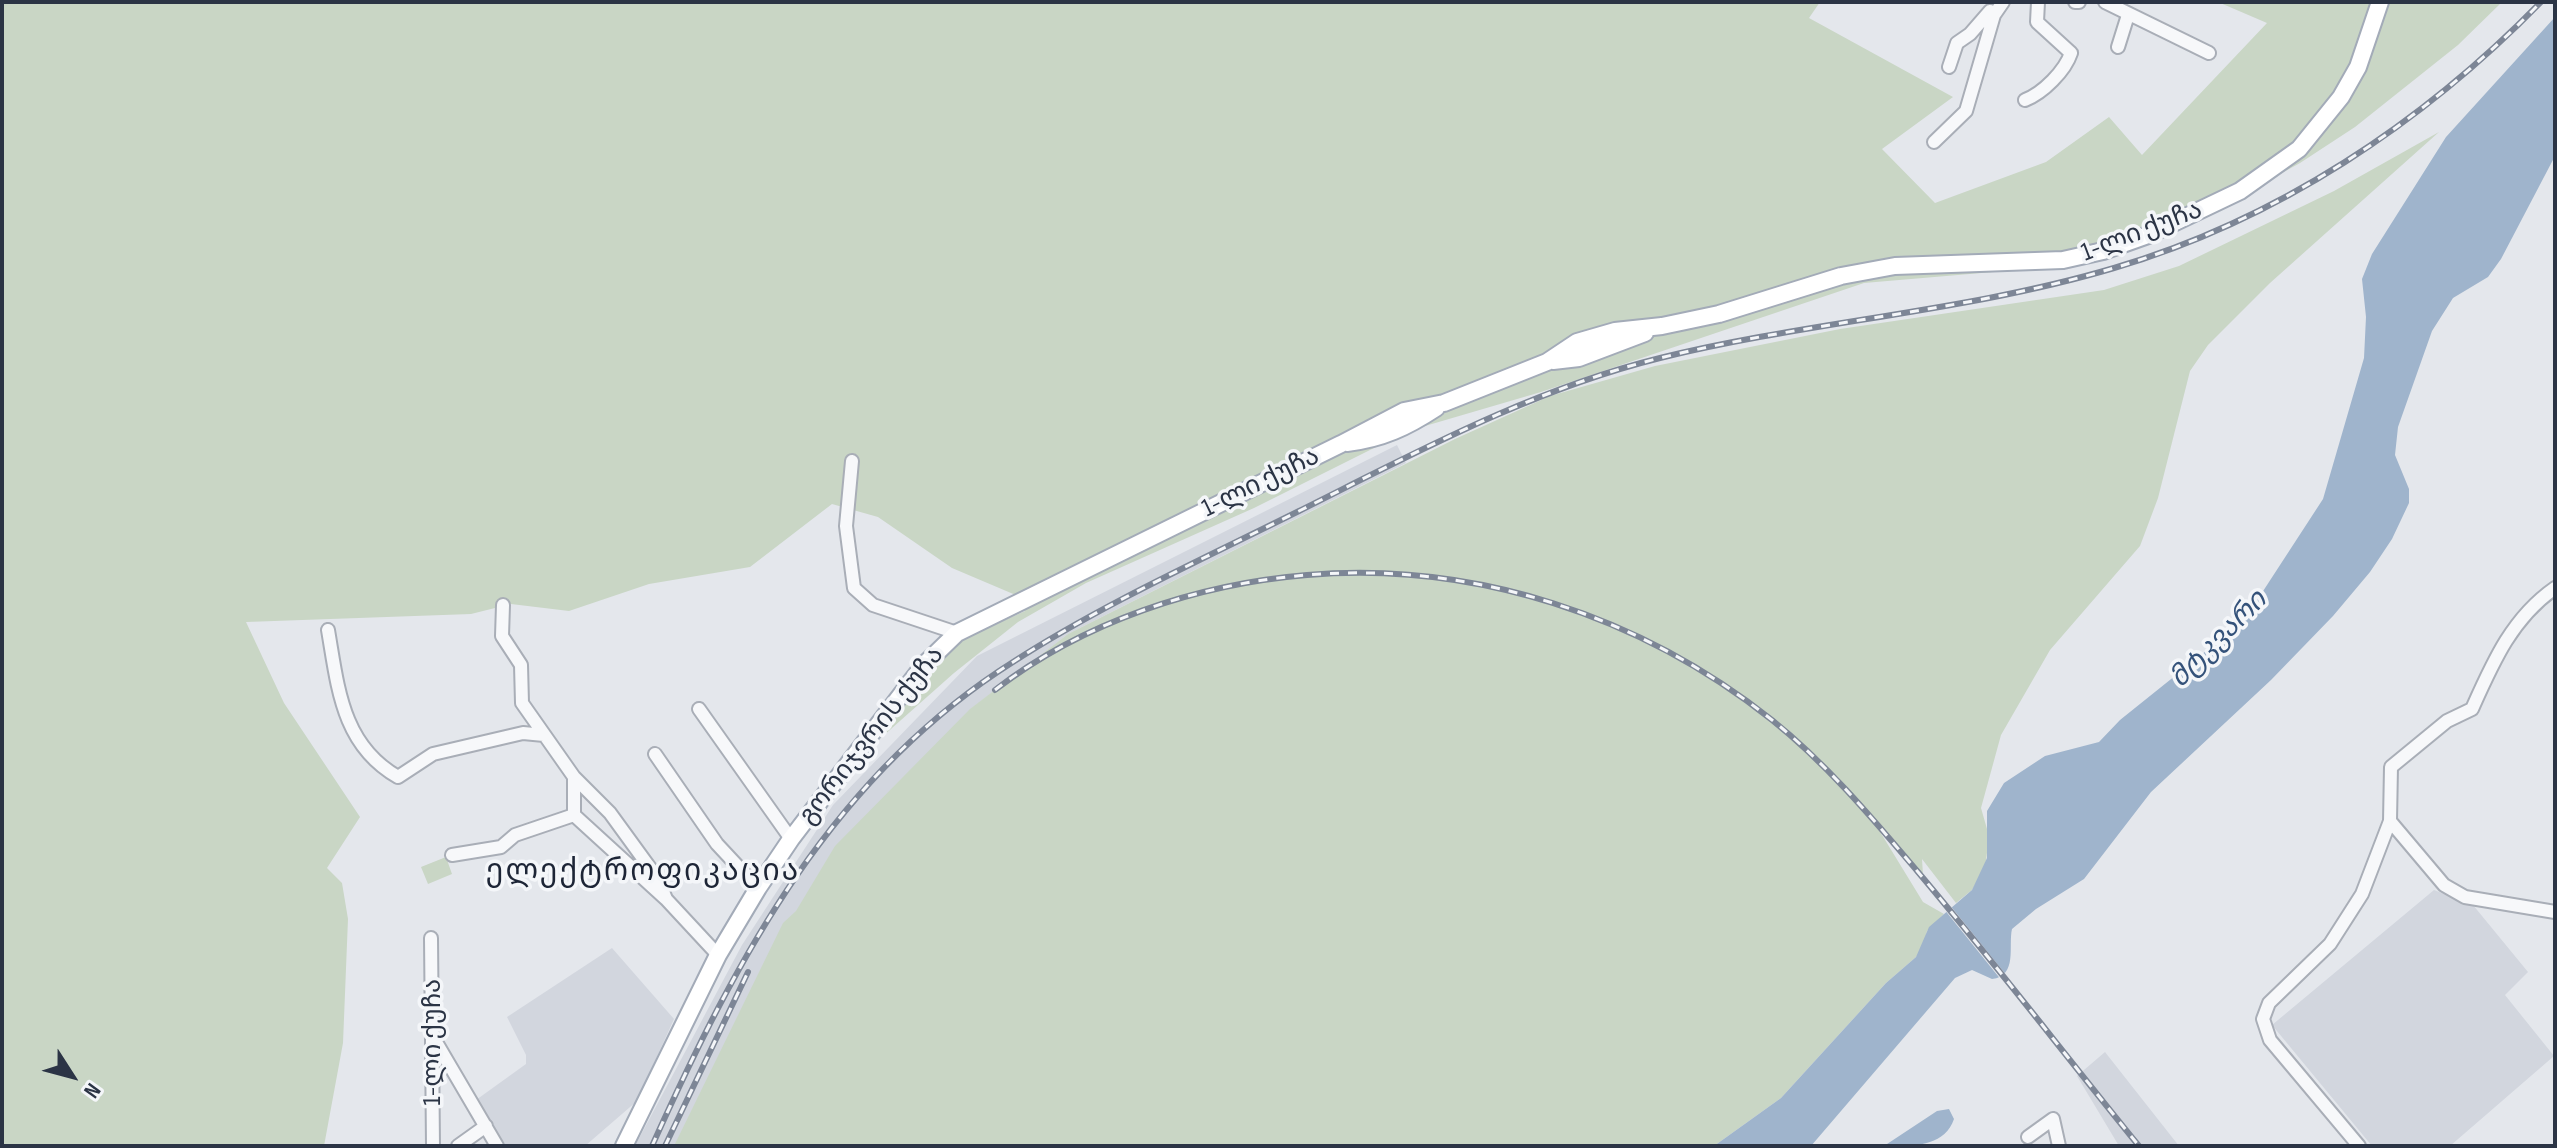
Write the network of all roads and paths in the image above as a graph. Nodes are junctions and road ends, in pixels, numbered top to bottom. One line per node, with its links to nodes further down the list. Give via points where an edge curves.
1 (1997, 2): 9 (street, via 1957,43)
2 (2003, 2): 11 (street, via 1994,15 1966,111)
3 (2038, 2): 10 (street, via 2037,22 2071,53 2067,66 2042,94)
4 (2105, 2): 6 (street)
5 (2380, 2): 13 (main road, 1-ლი ქუჩა, via 2358,67 2299,149 2240,191 2183,219 2103,251 2063,260 1895,266 1662,326 1579,358 1547,362 1444,403 1404,411)
6 (2128, 15): 7 (street); 8 (street)
7 (2118, 47)
8 (2209, 53)
9 (1949, 67)
10 (2025, 100)
11 (1934, 142)
12 (852, 461): 17 (street, via 846,526 854,588 873,605)
13 (1182, 522): 17 (main road, გორიჯვრის ქუჩა)
14 (2555, 588): 23 (street, via 2529,606 2492,664 2472,709 2447,721 2391,767)
15 (503, 605): 19 (street, via 502,636 521,665 522,703)
16 (328, 630): 19 (street, via 354,738 398,777 433,754 523,733)
17 (957, 633): 24 (main road, გორიჯვრის ქუჩა, via 923,666)
18 (699, 709): 24 (street)
19 (544, 735): 21 (street)
20 (655, 754): 26 (street, via 717,844)
21 (574, 777): 22 (street); 27 (street, via 610,813 658,879)
22 (574, 815): 25 (street, via 515,835 501,847); 27 (street)
23 (2390, 821): 28 (street, via 2444,885 2465,897); 39 (street, via 2362,894 2330,944 2269,1003 2263,1019 2270,1040)
24 (791, 839): 26 (main road, გორიჯვრის ქუჩა)
25 (452, 855)
26 (758, 888): 30 (main road, გორიჯვრის ქუჩა)
27 (666, 899): 30 (street)
28 (2555, 912)
29 (431, 938): 31 (street, 1-ლი ქუჩა)
30 (718, 955): 37 (main road, გორიჯვრის ქუჩა)
31 (435, 1041): 32 (street); 34 (street, 1-ლი ქუჩა)
32 (486, 1126): 35 (street, 1-ლი ქუჩა); 36 (street)
33 (2028, 1137): 38 (street, via 2053,1119)
34 (433, 1146)
35 (458, 1146)
36 (497, 1146)
37 (624, 1146)
38 (2059, 1146)
39 (2359, 1146)

